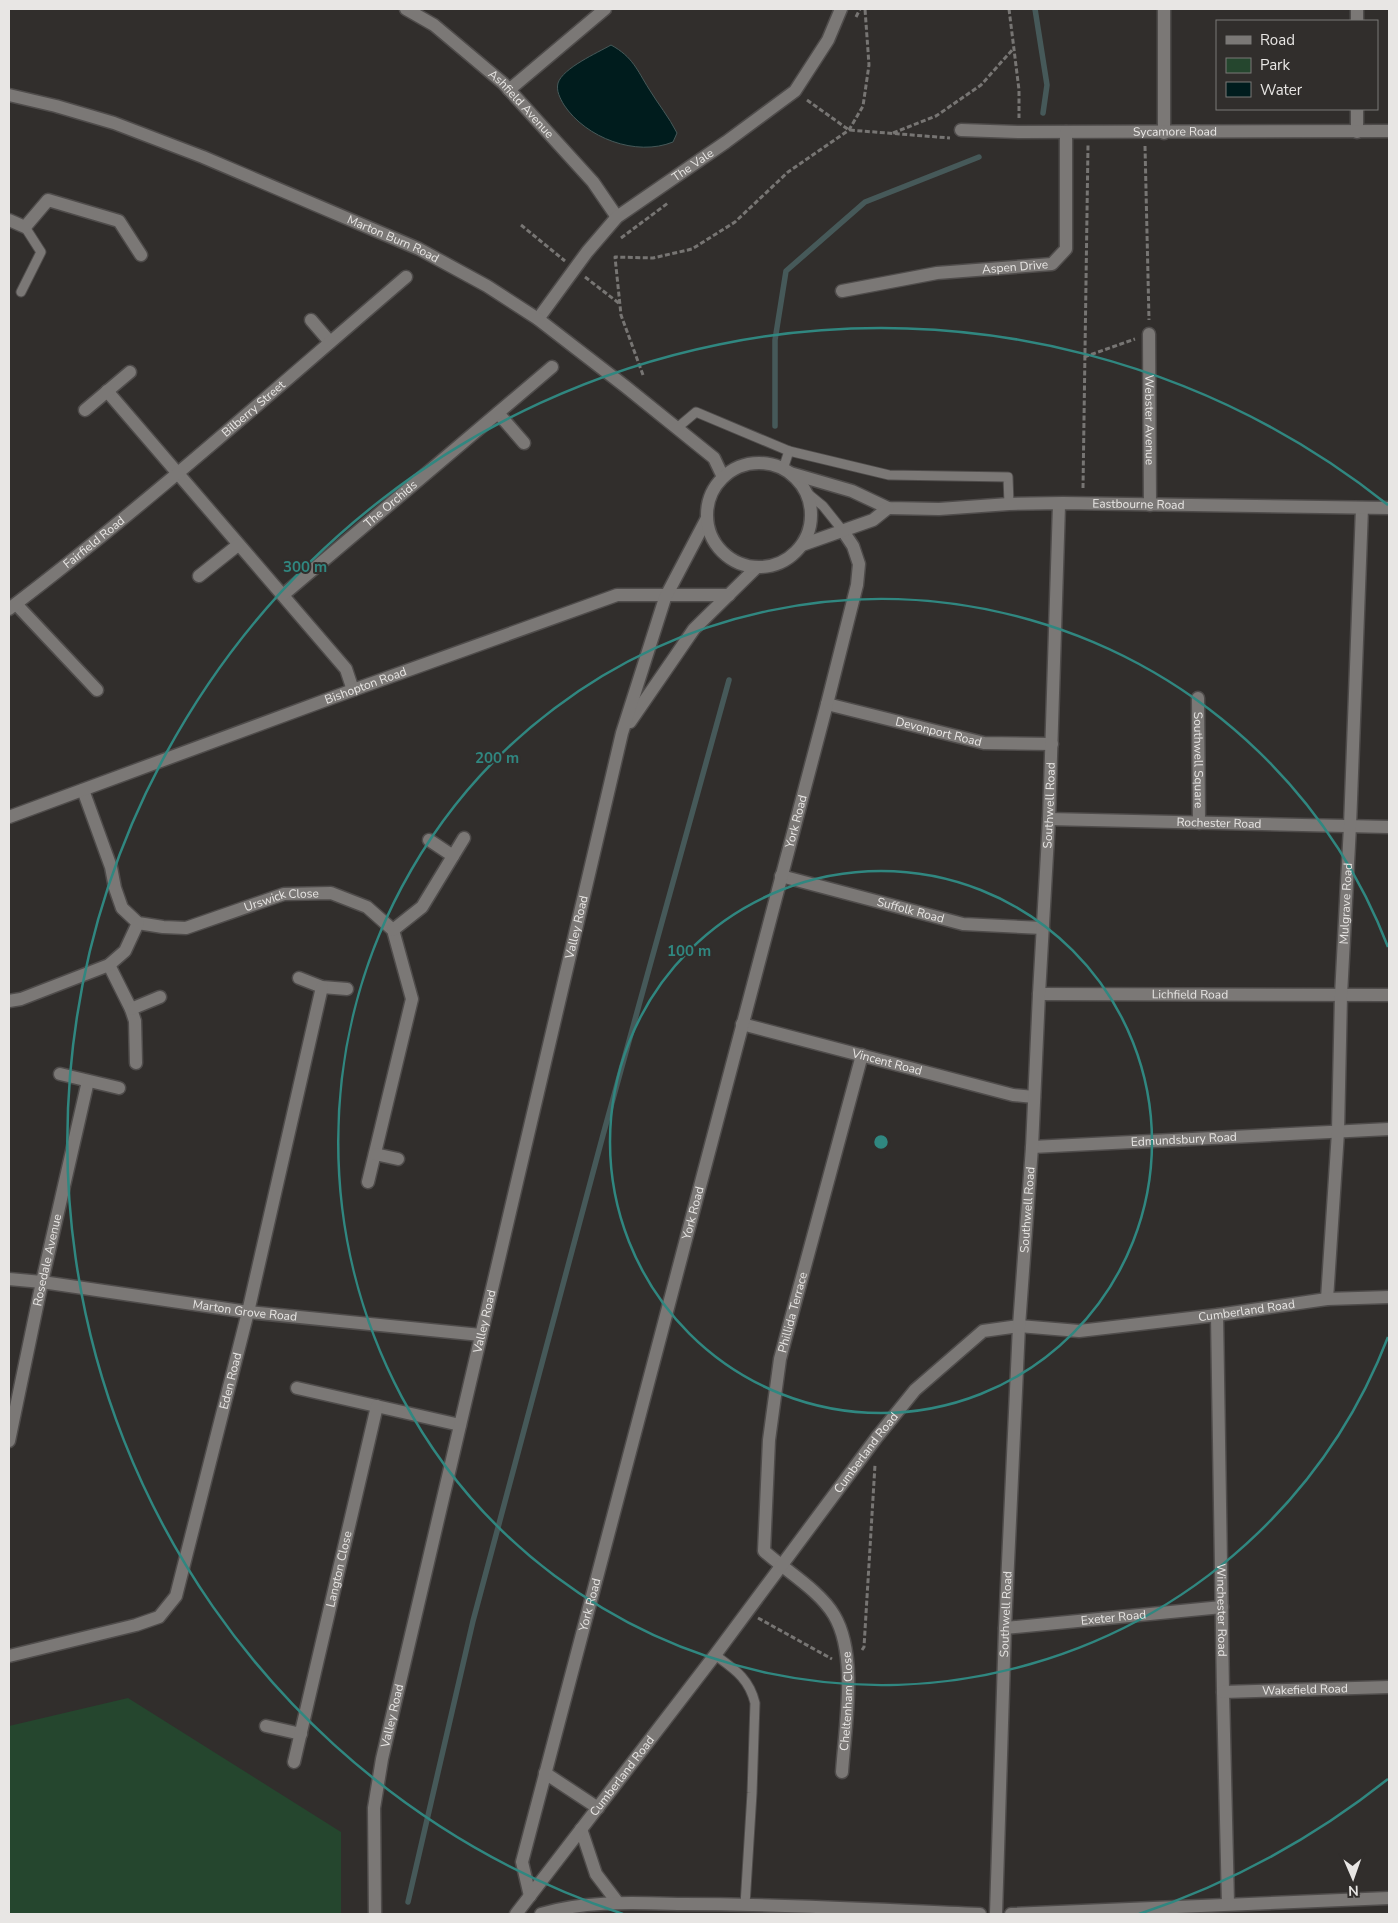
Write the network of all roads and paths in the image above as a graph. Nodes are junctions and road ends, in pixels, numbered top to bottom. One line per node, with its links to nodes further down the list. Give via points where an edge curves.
1 (406, 9): 8 (street, Ashfield Avenue, via 434,25)
2 (605, 9): 8 (street)
3 (841, 9): 22 (street, The Vale, via 828,40 794,91)
4 (865, 9): 12 (path, via 869,65 863,106)
5 (1009, 9): 7 (path)
6 (1164, 9): 18 (street)
7 (1013, 49): 15 (path, via 1019,90); 21 (path, via 981,86 936,116)
8 (510, 90): 22 (street, Ashfield Avenue, via 593,182)
9 (9, 95): 29 (street, Marton Burn Road, via 114,123 324,208 419,249 487,286)
10 (806, 100): 12 (path)
11 (1357, 110): 19 (street)
12 (850, 130): 21 (path); 36 (path, via 788,172 735,222 692,249 653,258 615,256 621,315)
13 (961, 130): 15 (street, Sycamore Road); 21 (path, via 949,138)
14 (1389, 131): 19 (street, Sycamore Road)
15 (1018, 132): 16 (street, Sycamore Road)
16 (1066, 132): 17 (street, Sycamore Road); 27 (street, Aspen Drive, via 1066,249 1052,264 937,273)
17 (1088, 132): 20 (street, Sycamore Road); 33 (path)
18 (1164, 132): 19 (street, Sycamore Road); 20 (street, Sycamore Road)
19 (1357, 132)
20 (1145, 133): 31 (path)
21 (890, 134)
22 (617, 218): 29 (street, The Vale, via 587,252)
23 (9, 220): 24 (street)
24 (26, 227): 25 (street, via 48,200 119,221); 28 (lane, via 41,252)
25 (141, 255)
26 (406, 277): 32 (street, Bilberry Street)
27 (842, 291)
28 (21, 292)
29 (538, 319): 40 (street, Marton Burn Road)
30 (311, 320): 32 (street)
31 (1149, 334): 33 (path); 49 (street, Webster Avenue)
32 (330, 342): 44 (street, Bilberry Street)
33 (1084, 357): 48 (path, via 1083,488)
34 (552, 367): 39 (street, The Orchids)
35 (130, 372): 37 (street)
36 (643, 375)
37 (107, 391): 38 (street); 44 (street)
38 (85, 410)
39 (498, 413): 41 (street); 59 (street, The Orchids)
40 (677, 428): 42 (lane, via 696,412); 45 (street, Marton Burn Road, via 714,458)
41 (524, 444)
42 (789, 451): 43 (lane); 47 (lane, via 889,474 1008,477)
43 (787, 470): 45 (street, via 768,463 752,463); 46 (street); 50 (street, via 852,491)
44 (177, 473): 55 (street); 62 (street, Fairfield Road)
45 (723, 477): 53 (street, via 707,504)
46 (806, 492): 54 (lane, via 823,506); 56 (street, via 811,519)
47 (1009, 504): 48 (street, Eastbourne Road); 50 (street, Eastbourne Road, via 939,509)
48 (1060, 504): 49 (street, Eastbourne Road); 68 (street, Southwell Road)
49 (1150, 505): 51 (street, Eastbourne Road)
50 (888, 508): 54 (street, via 873,520)
51 (1362, 508): 52 (street, Eastbourne Road); 73 (street, Mulgrave Road)
52 (1389, 508)
53 (706, 520): 57 (street, via 717,548 742,565); 61 (street, Valley Road)
54 (843, 531): 56 (street); 66 (street, York Road, via 859,564)
55 (238, 545): 58 (street); 59 (street)
56 (802, 545): 57 (street, via 782,562)
57 (756, 568): 60 (street, Valley Road)
58 (199, 576)
59 (283, 594): 64 (street, via 346,669)
60 (729, 595): 61 (street, Bishopton Road); 67 (street, Valley Road, via 694,629)
61 (666, 596): 64 (street, Bishopton Road, via 617,595); 67 (street, Valley Road)
62 (12, 606): 63 (street)
63 (97, 690)
64 (353, 690): 69 (street, Bishopton Road)
65 (1198, 698): 72 (street, Southwell Square)
66 (827, 704): 68 (street, Devonport Road, via 984,743); 78 (street, York Road)
67 (622, 733): 112 (street, Valley Road)
68 (1052, 744): 71 (street, Southwell Road)
69 (83, 790): 70 (street, Bishopton Road); 79 (street, via 122,908)
70 (9, 817)
71 (1049, 820): 72 (street, Rochester Road); 80 (street, Southwell Road)
72 (1199, 823): 73 (street, Rochester Road)
73 (1350, 826): 74 (street, Rochester Road); 88 (street, Mulgrave Road)
74 (1389, 827)
75 (464, 838): 77 (street)
76 (429, 840): 77 (street)
77 (453, 856): 81 (street, via 422,907)
78 (781, 876): 80 (street, Suffolk Road, via 962,924); 92 (street, York Road)
79 (138, 923): 81 (street, Urswick Close, via 186,928 284,894 331,893 367,907); 82 (street, via 125,951)
80 (1043, 928): 86 (street, Southwell Road)
81 (393, 930): 102 (street, via 412,999)
82 (109, 965): 90 (street); 91 (street)
83 (299, 978): 84 (street)
84 (322, 987): 85 (street); 109 (street, Eden Road)
85 (348, 989)
86 (1038, 994): 88 (street, Lichfield Road); 98 (street, Southwell Road)
87 (1389, 994): 88 (street, Lichfield Road)
88 (1341, 995): 100 (street, Mulgrave Road)
89 (160, 997): 91 (street)
90 (9, 1001)
91 (132, 1009): 94 (street)
92 (742, 1024): 93 (street, Vincent Road); 131 (street, York Road)
93 (862, 1055): 98 (street, Vincent Road, via 1013,1095); 118 (street, Phillida Terrace, via 780,1359 769,1440 764,1551)
94 (136, 1063)
95 (60, 1074): 96 (street)
96 (88, 1081): 97 (street); 106 (street, Rosedale Avenue)
97 (119, 1088)
98 (1034, 1097): 101 (street, Southwell Road)
99 (1389, 1129): 100 (street, Edmundsbury Road)
100 (1338, 1132): 101 (street, Edmundsbury Road); 108 (street, Mulgrave Road)
101 (1032, 1147): 111 (street, Southwell Road)
102 (375, 1154): 103 (street); 104 (street)
103 (398, 1159)
104 (368, 1182)
105 (9, 1279): 106 (street, Marton Grove Road)
106 (42, 1282): 109 (street, Marton Grove Road); 117 (street, Rosedale Avenue)
107 (1389, 1297): 108 (street, Cumberland Road)
108 (1327, 1299): 110 (street, Cumberland Road)
109 (248, 1312): 112 (street, Marton Grove Road); 123 (street, Eden Road, via 176,1596 159,1617)
110 (1217, 1315): 111 (street, Cumberland Road, via 1079,1331); 119 (street, Winchester Road)
111 (1019, 1326): 116 (street, Cumberland Road, via 983,1331 915,1390); 121 (street, Southwell Road)
112 (481, 1335): 115 (street, Valley Road)
113 (297, 1388): 114 (street)
114 (377, 1406): 115 (street); 128 (street, Langton Close)
115 (460, 1425): 139 (street, Valley Road, via 382,1759 374,1808)
116 (877, 1437): 118 (street, Cumberland Road); 124 (path, via 864,1647)
117 (9, 1441)
118 (781, 1567): 120 (street, Cumberland Road); 124 (street, Cheltenham Close, via 809,1586 834,1614 846,1644)
119 (1222, 1607): 121 (street, Exeter Road); 126 (street, Winchester Road)
120 (747, 1612): 122 (street, Cumberland Road); 124 (path)
121 (1004, 1628): 143 (street, Southwell Road)
122 (715, 1655): 132 (street, Cumberland Road); 138 (lane, via 747,1681 755,1703)
123 (9, 1656)
124 (849, 1672): 130 (street, Cheltenham Close)
125 (1389, 1687): 126 (street, Wakefield Road)
126 (1222, 1692): 137 (street, Winchester Road)
127 (266, 1726): 128 (street)
128 (301, 1734): 129 (street, Langton Close)
129 (294, 1762)
130 (842, 1772)
131 (545, 1773): 132 (street); 134 (street, York Road, via 522,1862)
132 (598, 1808): 133 (street, Cumberland Road)
133 (581, 1829): 134 (street, Cumberland Road); 136 (street, via 596,1874)
134 (530, 1896): 140 (street, Cumberland Road)
135 (1389, 1898): 137 (street)
136 (618, 1903): 138 (street); 141 (street)
137 (1228, 1904): 144 (street)
138 (745, 1905): 142 (street)
139 (375, 1914)
140 (516, 1914)
141 (541, 1914)
142 (980, 1914)
143 (996, 1914)
144 (1011, 1914)

